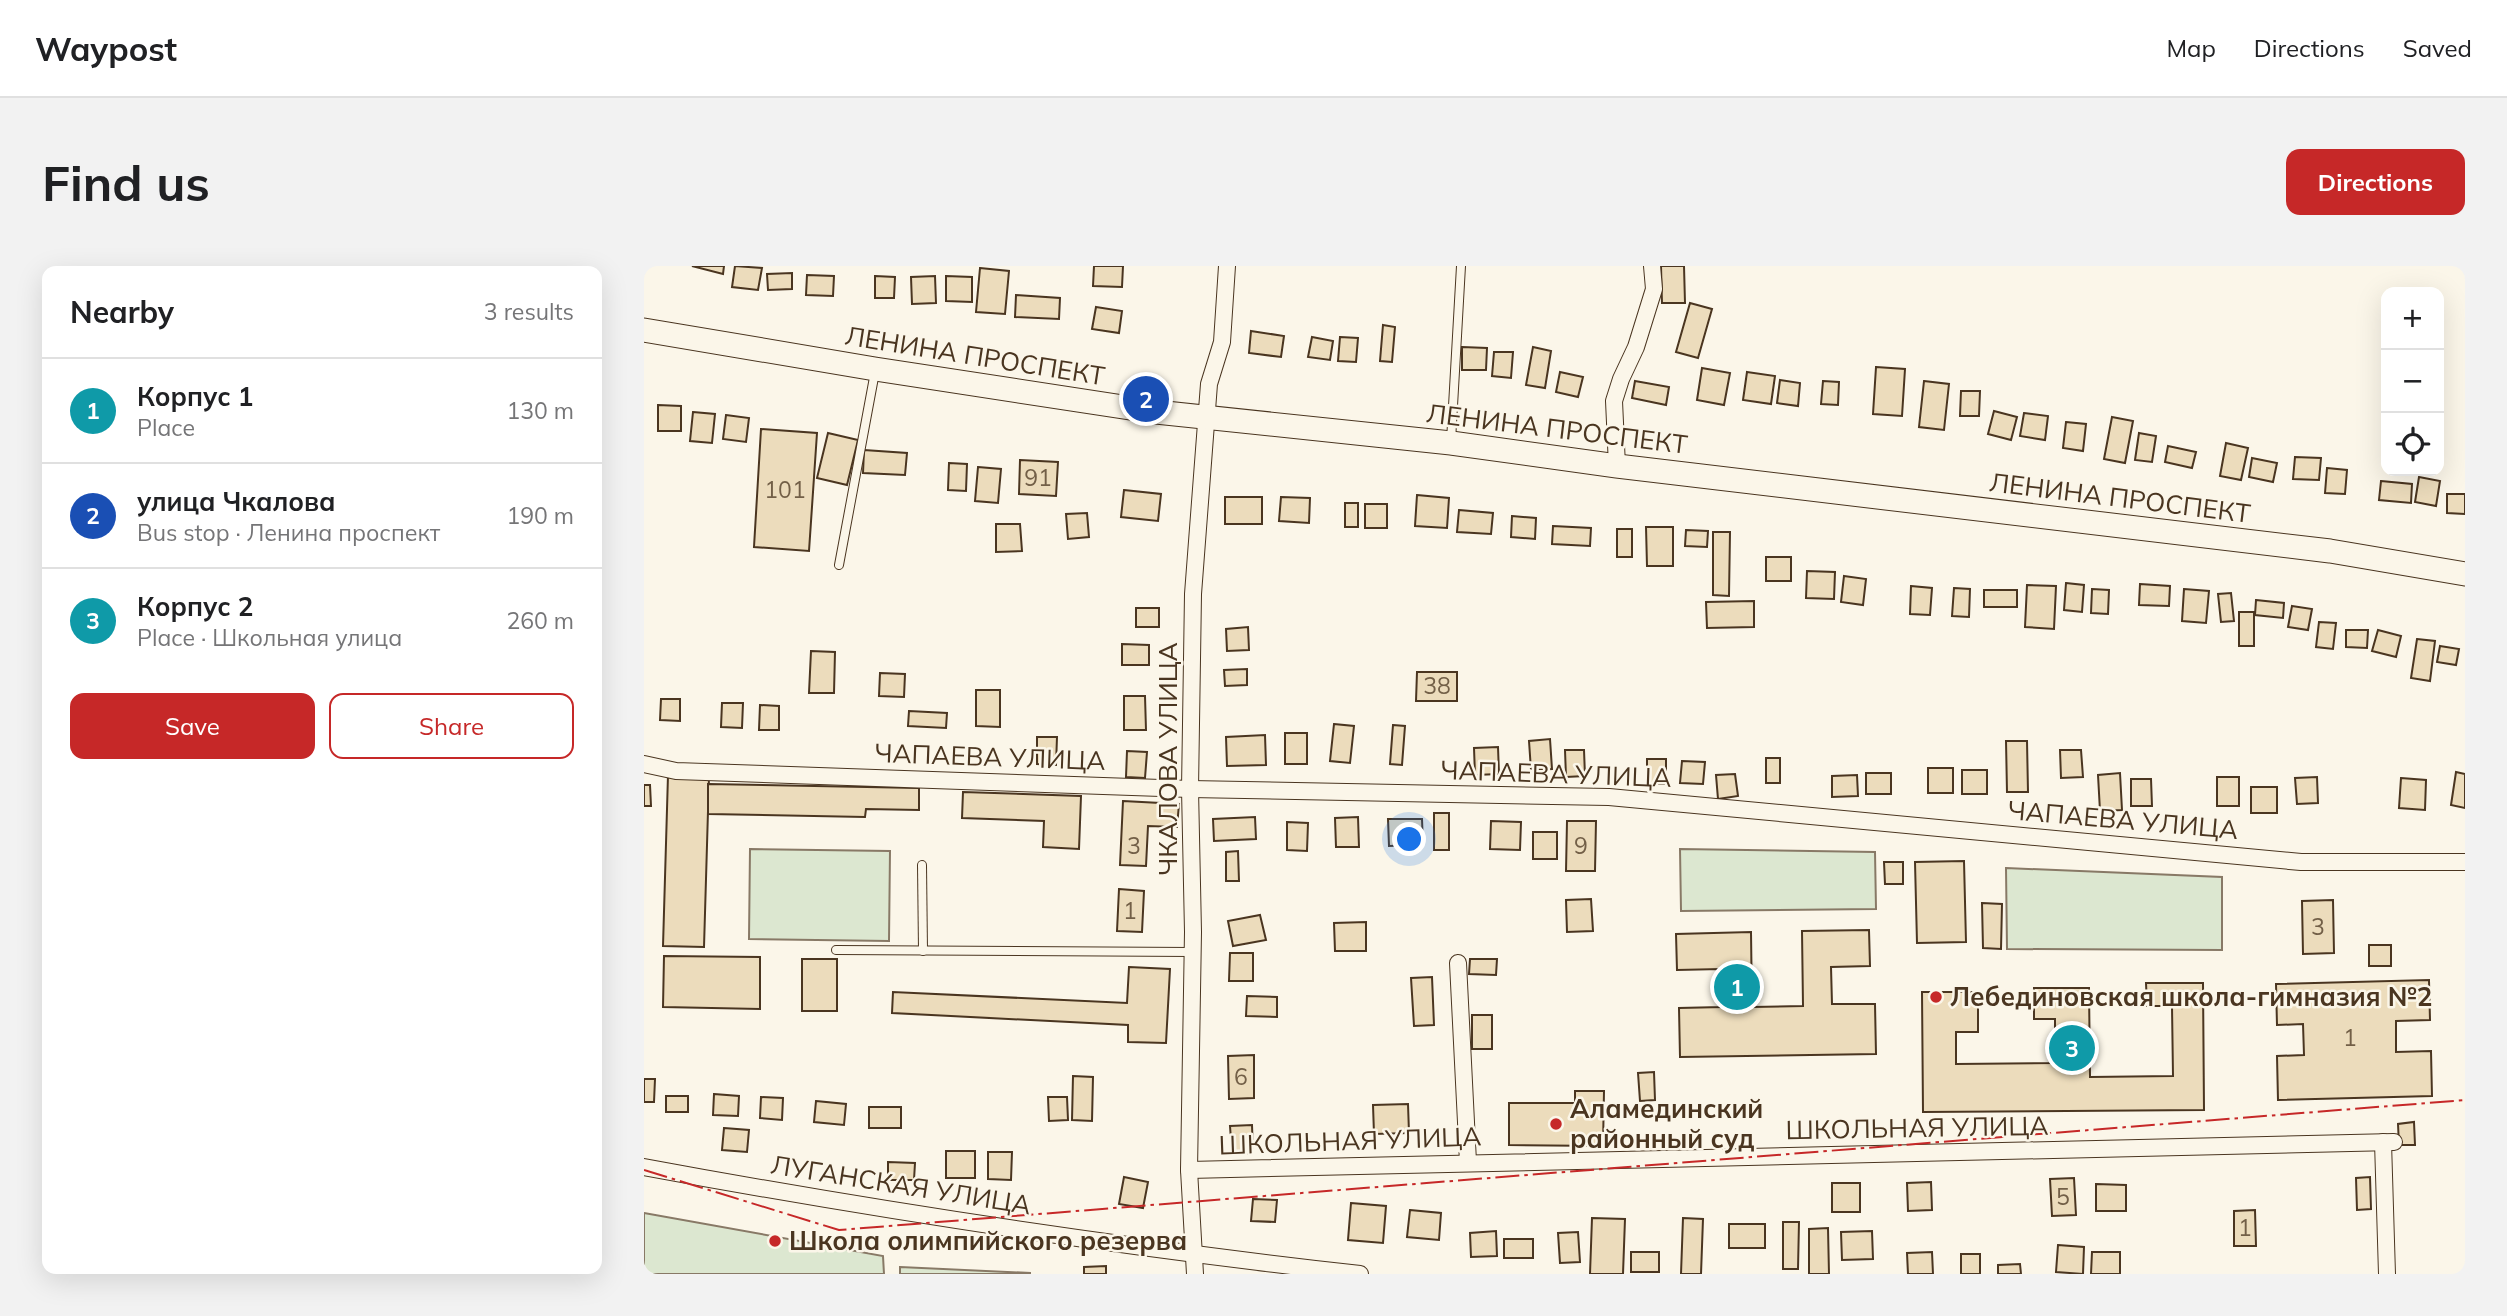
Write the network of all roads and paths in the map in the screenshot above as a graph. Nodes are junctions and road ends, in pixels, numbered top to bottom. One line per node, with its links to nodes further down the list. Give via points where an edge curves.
1 (1227, 266): 6 (street, ЧКАЛОВА УЛИЦА, via 1222,342 1209,384)
2 (1461, 266): 7 (lane)
3 (1652, 266): 8 (street, via 1654,289 1614,401)
4 (644, 330): 5 (main road, ЛЕНИНА ПРОСПЕКТ)
5 (876, 369): 6 (main road, ЛЕНИНА ПРОСПЕКТ); 9 (lane)
6 (1206, 418): 7 (main road, ЛЕНИНА ПРОСПЕКТ); 12 (street, ЧКАЛОВА УЛИЦА, via 1193,594)
7 (1451, 443): 8 (main road, ЛЕНИНА ПРОСПЕКТ)
8 (1617, 466): 10 (main road, ЛЕНИНА ПРОСПЕКТ, via 2330,551)
9 (839, 565)
10 (2465, 573)
11 (644, 764): 12 (street, ЧАПАЕВА УЛИЦА, via 676,771)
12 (1190, 789): 13 (street, ЧАПАЕВА УЛИЦА, via 1609,797 2301,862); 17 (street, ЧКАЛОВА УЛИЦА)
13 (2465, 862)
14 (922, 865): 16 (lane)
15 (836, 950): 16 (lane)
16 (923, 951): 17 (lane)
17 (1193, 952): 21 (street, ЧКАЛОВА УЛИЦА)
18 (1458, 963): 19 (street)
19 (1468, 1162): 21 (street, ШКОЛЬНАЯ УЛИЦА); 25 (street, ШКОЛЬНАЯ УЛИЦА, via 2388,1142)
20 (644, 1167): 22 (street, ЛУГАНСКАЯ УЛИЦА)
21 (1189, 1170): 22 (street, ЧКАЛОВА УЛИЦА)
22 (1194, 1255): 23 (street, ЧКАЛОВА УЛИЦА); 24 (street, ЛУГАНСКАЯ УЛИЦА)
23 (1195, 1274)
24 (1360, 1274)
25 (2387, 1274)

